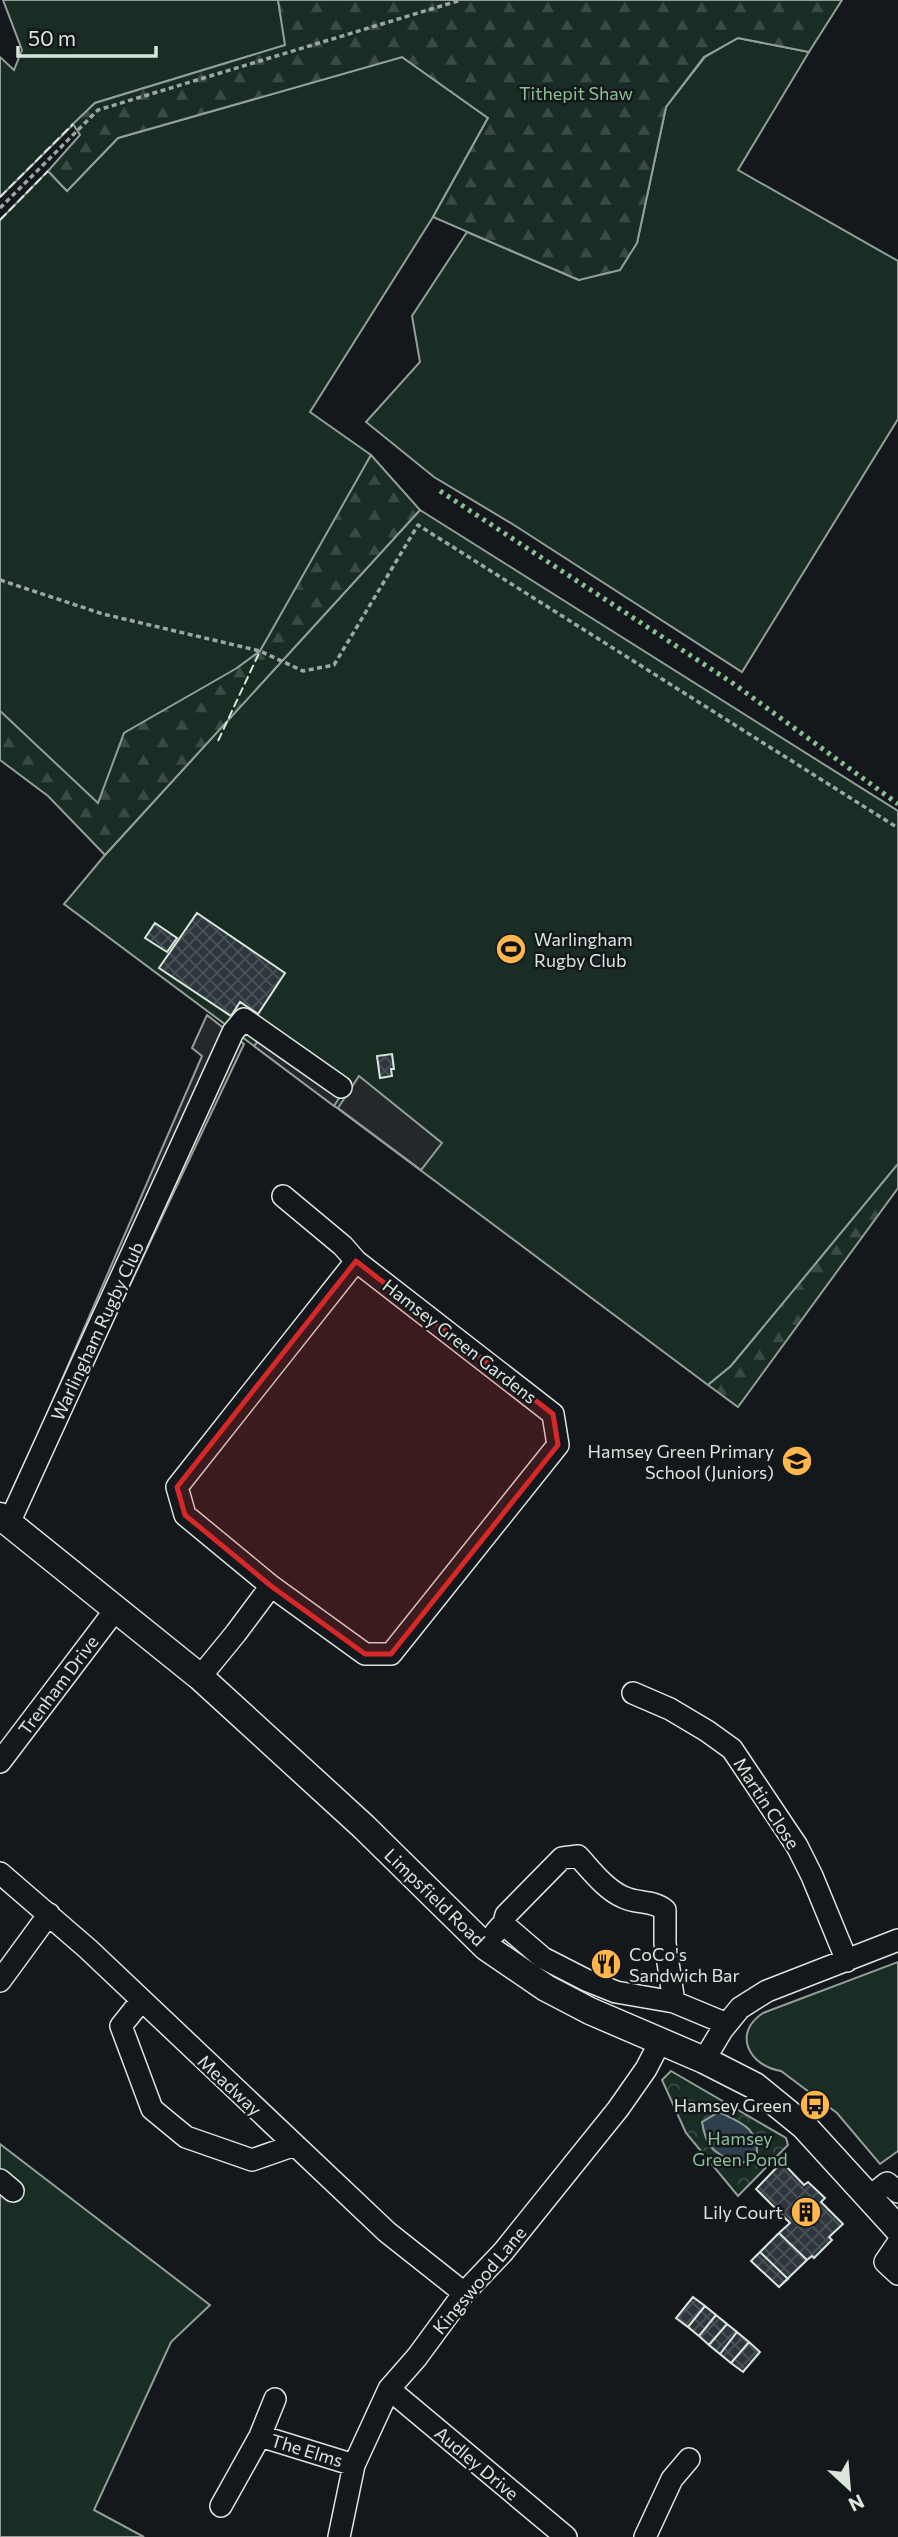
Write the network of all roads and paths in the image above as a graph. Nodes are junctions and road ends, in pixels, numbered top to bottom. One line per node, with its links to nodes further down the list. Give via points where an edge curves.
1 (461, 0): 2 (path, via 98,110)
2 (0, 208)
3 (0, 580): 4 (path, via 103,614 260,651 303,671 334,664 418,525)
4 (898, 828)
5 (341, 1087): 8 (street, Warlingham Rugby Club, via 244,1019 233,1032)
6 (283, 1196): 7 (street)
7 (356, 1261): 9 (street, Hamsey Green Gardens, via 177,1487 185,1515); 9 (street, Hamsey Green Gardens, via 553,1414 558,1444 391,1654 365,1654)
8 (5, 1519): 10 (main road, Limpsfield Road)
9 (271, 1586): 11 (street)
10 (116, 1609): 11 (main road, Limpsfield Road); 13 (street, Trenham Drive)
11 (200, 1677): 18 (main road, Limpsfield Road)
12 (634, 1693): 19 (street, Martin Close, via 670,1709 732,1749 797,1846)
13 (0, 1762)
14 (0, 1873): 15 (street, Meadway)
15 (48, 1914): 20 (street); 21 (street, Meadway)
16 (503, 1926): 18 (street); 22 (street, via 543,1958 586,1980 616,1992); 22 (street, via 506,1915 562,1858 578,1856 622,1897 665,1910)
17 (898, 1940): 19 (street)
18 (485, 1946): 24 (main road, Limpsfield Road, via 546,1988)
19 (847, 1961): 23 (street, via 767,1991 740,2008)
20 (0, 1982)
21 (141, 2001): 26 (street, Meadway); 26 (street, via 121,2026 152,2109 186,2137 252,2160)
22 (674, 2002): 23 (street)
23 (727, 2024): 25 (street)
24 (660, 2042): 25 (main road, Limpsfield Road); 32 (street, Kingswood Lane, via 618,2109)
25 (704, 2060): 28 (main road, Limpsfield Road, via 755,2086 804,2126)
26 (295, 2146): 32 (street, Meadway, via 387,2232)
27 (898, 2192): 28 (street, via 887,2183)
28 (868, 2198): 29 (main road, Limpsfield Road)
29 (898, 2230)
30 (898, 2243): 31 (street, via 885,2262)
31 (898, 2274)
32 (464, 2294): 33 (street, Kingswood Lane)
33 (389, 2389): 37 (street, Kingswood Lane); 40 (street, Audley Drive)
34 (275, 2399): 35 (street, The Elms)
35 (260, 2435): 37 (street, The Elms); 38 (street, The Elms)
36 (689, 2459): 41 (street, via 672,2479)
37 (354, 2465): 39 (street, Kingswood Lane)
38 (221, 2506)
39 (339, 2537)
40 (566, 2537)
41 (645, 2537)

